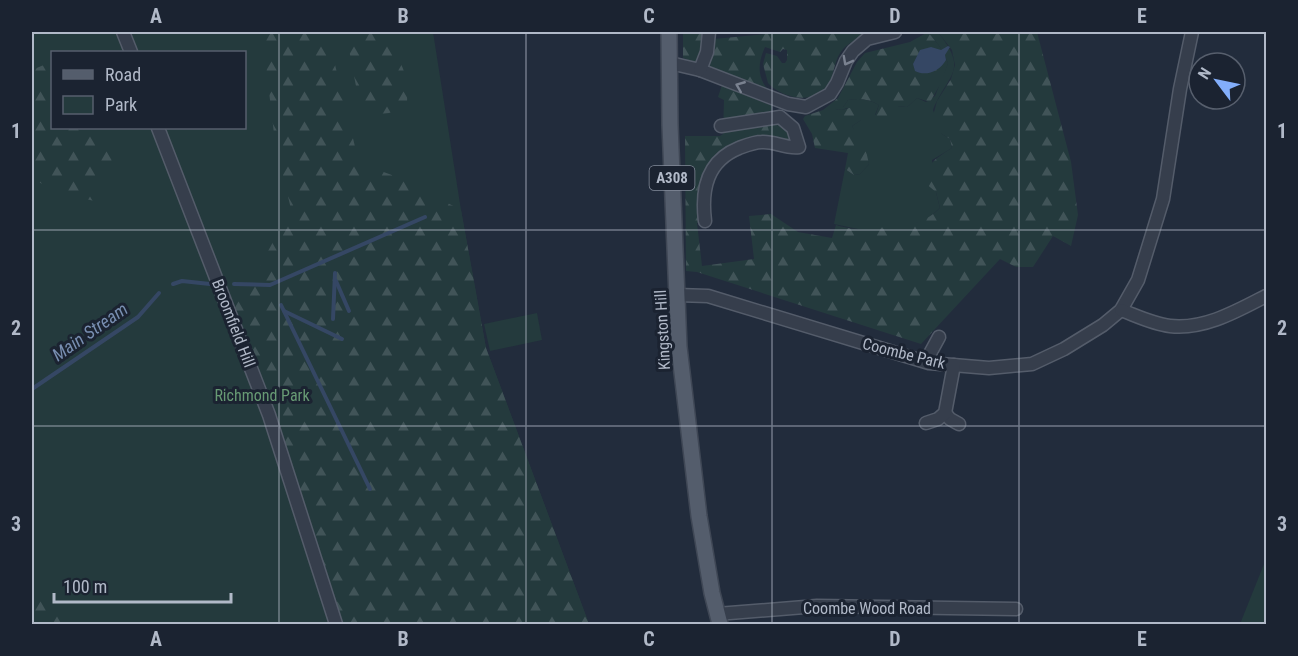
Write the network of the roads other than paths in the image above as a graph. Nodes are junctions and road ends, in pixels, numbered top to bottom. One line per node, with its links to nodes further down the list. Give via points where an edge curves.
1 (123, 32): 6 (street)
2 (669, 32): 7 (main road, Kingston Hill / A308)
3 (710, 32): 8 (street)
4 (895, 32): 9 (street, one-way to 9, via 867,39 853,51 830,94 820,101 806,107)
5 (1192, 32): 16 (street, Coombe Park, via 1162,199 1138,280)
6 (130, 51)
7 (670, 63): 8 (street); 14 (main road, Kingston Hill / A308)
8 (700, 70): 9 (street, one-way to 8)
9 (780, 102): 10 (street)
10 (777, 116): 11 (street); 13 (street, via 793,128 799,147 764,142 750,144 721,158 705,186)
11 (721, 126)
12 (158, 129): 25 (street, Broomfield Hill, via 269,415)
13 (705, 221)
14 (677, 296): 18 (street, Coombe Park, via 708,296); 24 (main road, Kingston Hill / A308, via 689,443)
15 (1266, 296): 16 (street, via 1198,324 1171,326)
16 (1121, 310): 19 (street, Coombe Park, via 1074,343 1032,364 989,368)
17 (939, 337): 18 (street)
18 (926, 362): 19 (street, Coombe Park)
19 (954, 365): 20 (street)
20 (945, 413): 21 (street); 22 (street)
21 (926, 423)
22 (959, 424)
23 (1016, 609): 24 (street, Coombe Wood Road, via 817,606)
24 (718, 620)
25 (336, 624)

